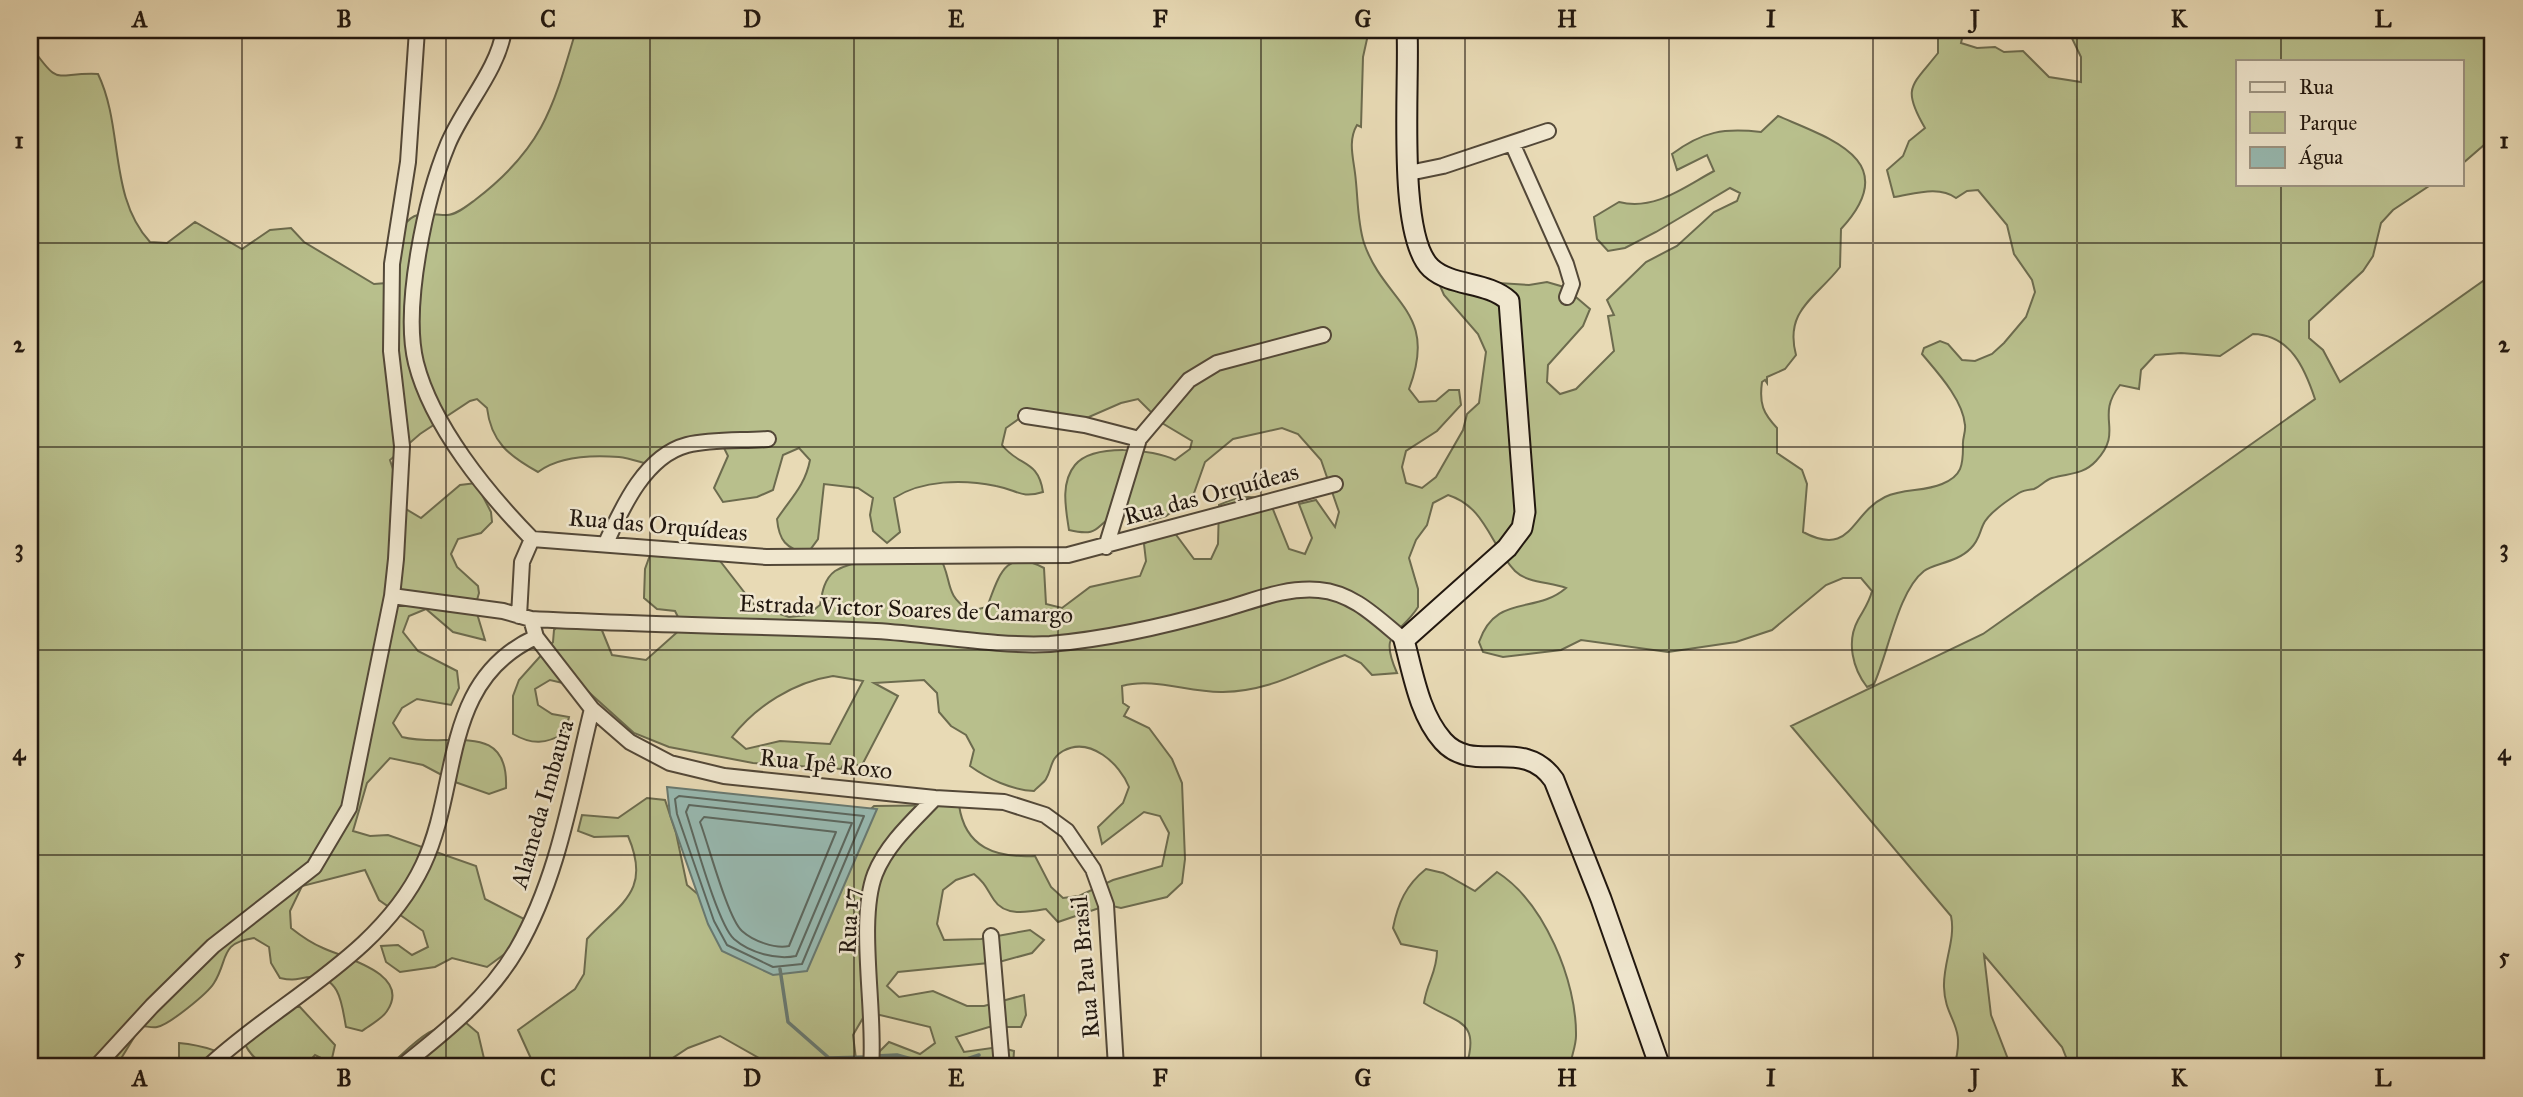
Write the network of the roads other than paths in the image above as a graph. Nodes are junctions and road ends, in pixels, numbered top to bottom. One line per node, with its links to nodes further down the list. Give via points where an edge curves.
1 (417, 30): 16 (street, via 408,162 392,264 391,351 402,446)
2 (504, 30): 13 (street, Rua das Orquídeas, via 441,167 419,254 412,331 416,364 453,442)
3 (1407, 30): 6 (main road)
4 (1548, 131): 5 (street)
5 (1512, 144): 6 (street); 7 (street, via 1566,264 1572,284)
6 (1409, 173): 19 (main road, via 1414,237 1426,263 1438,273 1489,287 1509,301 1525,512 1522,528 1507,548)
7 (1567, 297)
8 (1323, 335): 11 (street, via 1217,363 1200,372)
9 (1027, 416): 11 (street)
10 (768, 439): 14 (street, via 688,445 671,452 647,473 622,507)
11 (1139, 439): 15 (street)
12 (1335, 484): 15 (street, Rua das Orquídeas)
13 (532, 539): 14 (street, Rua das Orquídeas); 17 (street, via 522,562)
14 (606, 543): 15 (street, Rua das Orquídeas, via 766,557 1068,555)
15 (1106, 547)
16 (391, 596): 17 (street, Estrada Victor Soares de Camargo); 24 (street, via 349,808 332,840 314,867 213,946)
17 (525, 617): 18 (street); 19 (street, Estrada Victor Soares de Camargo, via 1039,644 1099,640 1295,589 1341,594)
18 (536, 637): 20 (street, Rua Ipê Roxo); 25 (street, via 516,646 478,685 464,712 423,864 390,916 350,955)
19 (1404, 640): 30 (main road, via 1420,700 1443,741 1463,754 1528,758 1554,780)
20 (592, 709): 21 (street, Rua Ipê Roxo, via 630,742 670,763 724,776); 26 (street, Alameda Imbaura, via 550,874 517,949 457,1023)
21 (935, 798): 22 (street, Rua Ipê Roxo, via 1024,806); 27 (street, Rua 17, via 890,847 875,874 868,906)
22 (1066, 831): 29 (street, Rua Pau Brasil, via 1093,869 1107,905)
23 (991, 936): 28 (street)
24 (96, 1067)
25 (208, 1067)
26 (401, 1067)
27 (871, 1067)
28 (1002, 1067)
29 (1116, 1067)
30 (1660, 1067)

